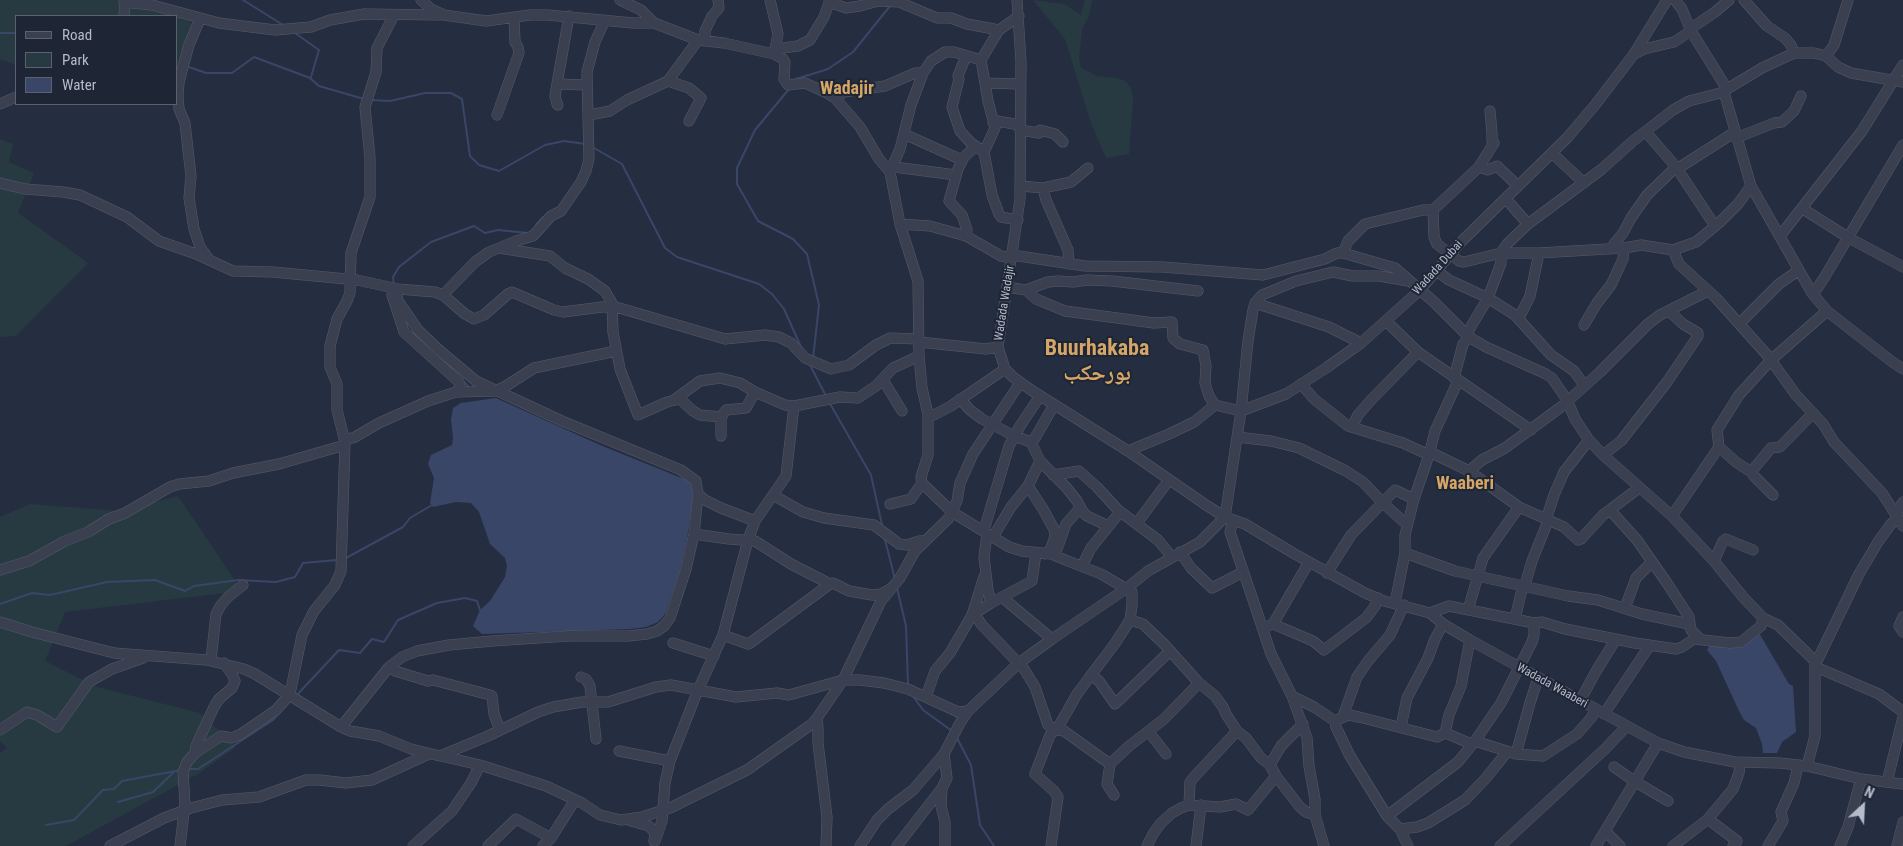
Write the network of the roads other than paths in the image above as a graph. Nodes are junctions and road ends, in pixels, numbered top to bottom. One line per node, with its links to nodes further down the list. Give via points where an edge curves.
1 (421, 0): 15 (street)
2 (620, 0): 21 (street, via 641,10)
3 (718, 0): 24 (street, via 719,8)
4 (770, 0): 25 (street, via 778,34)
5 (1017, 0): 17 (street, Wadada Wadajir)
6 (1667, 0): 27 (street, Wadada Dubai)
7 (1675, 0): 23 (street)
8 (1728, 0): 23 (street)
9 (1744, 0): 26 (street, via 1767,26 1785,38)
10 (1848, 0): 29 (street, via 1834,45)
11 (125, 1): 13 (street); 19 (street)
12 (830, 1): 22 (street, via 846,8 878,1 899,2 937,18 951,18); 25 (street, via 810,40)
13 (124, 15)
14 (394, 15): 15 (street); 19 (street, via 348,16 311,27 275,30); 94 (street, via 377,48 376,72 365,107 370,197 351,253)
15 (444, 15): 18 (street, via 486,21)
16 (569, 16): 18 (street); 20 (street); 36 (street)
17 (1019, 16): 22 (street); 38 (street, Wadada Wadajir)
18 (514, 18): 47 (street, via 519,53)
19 (200, 19): 88 (street, via 189,45 178,96 185,123 194,229)
20 (605, 20): 21 (street); 37 (street, via 589,63)
21 (654, 23): 24 (street)
22 (999, 30): 30 (street)
23 (1690, 30): 27 (street, via 1674,42); 39 (street)
24 (701, 40): 25 (street); 34 (street)
25 (774, 52): 42 (street, via 785,62 784,79 788,85 806,83)
26 (1794, 53): 29 (street); 39 (street, via 1762,68)
27 (1634, 54): 57 (street, Wadada Dubai)
28 (966, 56): 30 (street); 32 (street, via 945,52 931,61); 56 (street, via 952,107 960,131)
29 (1826, 56): 33 (street, via 1851,73)
30 (980, 60): 35 (street)
31 (1903, 65): 33 (street)
32 (923, 73): 42 (street, via 915,73 885,86 844,92); 52 (street)
33 (1898, 80): 71 (street)
34 (668, 81): 46 (street, via 610,111); 48 (street, via 689,88 701,98)
35 (985, 83): 38 (street); 49 (street)
36 (556, 84): 37 (street); 44 (street)
37 (587, 84): 46 (street)
38 (1020, 84): 50 (street, Wadada Wadajir)
39 (1726, 91): 51 (street, via 1689,101 1672,110); 53 (street)
40 (1801, 96): 53 (street, via 1794,111 1782,122)
41 (15, 97): 43 (street)
42 (835, 98): 62 (street, via 860,127 879,159)
43 (0, 104)
44 (558, 105)
45 (1490, 112): 59 (street, via 1494,143)
46 (589, 115): 80 (street, via 588,164 570,199 533,236)
47 (497, 116)
48 (689, 121)
49 (993, 123): 50 (street, via 997,121); 56 (street, via 993,134)
50 (1020, 128): 54 (street, via 1055,134); 66 (street, Wadada Wadajir)
51 (1646, 132): 61 (street); 65 (street)
52 (904, 134): 58 (street); 62 (street)
53 (1735, 135): 61 (street); 68 (street)
54 (1064, 142)
55 (1903, 146): 79 (street)
56 (980, 149): 58 (street); 73 (street, via 999,214)
57 (1552, 153): 65 (street); 67 (street, Wadada Dubai)
58 (962, 160): 63 (street)
59 (1479, 167): 67 (street, via 1488,170 1497,166); 72 (street)
60 (1088, 168): 69 (street, via 1071,182)
61 (1677, 168): 76 (street); 81 (street, via 1648,195 1631,218 1614,244)
62 (892, 170): 63 (street); 74 (street)
63 (956, 175): 77 (street, via 949,201 962,215)
64 (0, 183): 88 (street, via 80,195 127,217 159,241)
65 (1584, 183): 75 (street)
66 (1021, 186): 69 (street); 73 (street, Wadada Wadajir)
67 (1518, 186): 70 (street, Wadada Dubai)
68 (1751, 186): 76 (street); 78 (street)
69 (1043, 188): 90 (street, via 1068,250)
70 (1506, 198): 75 (street); 86 (street, Wadada Dubai)
71 (1802, 209): 78 (street); 79 (street)
72 (1433, 210): 83 (street, via 1365,224); 86 (street, via 1434,237)
73 (1018, 220): 87 (street, Wadada Wadajir)
74 (900, 224): 77 (street, via 930,226); 115 (street, via 918,281)
75 (1528, 224): 84 (street)
76 (1715, 226): 82 (street, via 1696,242)
77 (966, 236): 87 (street, via 1001,256)
78 (1780, 236): 92 (street)
79 (1849, 238): 89 (street); 103 (street)
80 (497, 248): 104 (street, via 475,262); 107 (street, via 550,256 598,286 610,299)
81 (1618, 248): 82 (street, via 1640,245); 85 (street); 113 (street, via 1623,258 1611,285)
82 (1673, 250): 102 (street, via 1680,264)
83 (1342, 253): 91 (street, via 1263,275 1163,267); 95 (street, via 1395,268)
84 (1501, 253): 85 (street); 86 (street, via 1464,262); 105 (street, via 1501,263)
85 (1539, 253): 110 (street, via 1530,296)
86 (1449, 255): 93 (street, Wadada Dubai)
87 (1012, 257): 90 (street); 97 (street, Wadada Wadajir)
88 (209, 260): 94 (street, via 240,272)
89 (1901, 261)
90 (1069, 264): 91 (street)
91 (1131, 268): 96 (street)
92 (1799, 270): 103 (street); 112 (street, via 1779,284)
93 (1437, 271): 100 (street, Wadada Dubai); 105 (street)
94 (350, 280): 98 (street); 152 (street, via 348,301 333,332 330,359)
95 (1408, 281): 100 (street); 106 (street, via 1333,272 1262,294)
96 (1129, 283): 99 (street, via 1058,281); 101 (street)
97 (1007, 287): 99 (street); 117 (street, Wadada Wadajir)
98 (394, 288): 104 (street); 129 (street, via 418,330 476,381); 130 (street, via 392,300 404,332 459,382)
99 (1026, 290): 137 (street, via 1036,299 1065,312 1154,323 1172,322 1173,338 1180,344 1203,350 1205,383)
100 (1420, 290): 111 (street, Wadada Dubai); 114 (street)
101 (1198, 291)
102 (1708, 291): 108 (street); 112 (street)
103 (1812, 293): 109 (street)
104 (443, 295): 107 (street, via 474,319 484,315 512,292 563,312)
105 (1488, 298): 110 (street); 114 (street)
106 (1255, 303): 116 (street, via 1329,327); 140 (street)
107 (611, 307): 115 (street, via 725,339 779,336 805,358 831,369 849,365 883,340); 118 (street)
108 (1669, 311): 128 (street, via 1648,324); 156 (street, via 1698,336 1621,441)
109 (1827, 311): 121 (street); 123 (street)
110 (1519, 318): 128 (street, via 1541,344 1574,371)
111 (1386, 322): 116 (street, Wadada Dubai); 119 (street)
112 (1740, 323): 121 (street)
113 (1584, 325)
114 (1467, 336): 124 (street); 135 (street, via 1546,374)
115 (919, 340): 117 (street); 120 (street)
116 (1361, 343): 127 (street, Wadada Dubai)
117 (998, 347): 122 (street, Wadada Wadajir)
118 (616, 351): 129 (street, via 534,368); 133 (street, via 638,415)
119 (1418, 352): 124 (street); 145 (street, via 1372,398)
120 (919, 356): 125 (street, via 893,368); 142 (street)
121 (1771, 360): 141 (street); 153 (street, via 1729,409 1717,430)
122 (1005, 369): 126 (street); 134 (street)
123 (1903, 369)
124 (1456, 379): 146 (street); 155 (street, via 1435,431)
125 (883, 380): 138 (street, via 858,398 840,397); 139 (street)
126 (1020, 382): 132 (street); 144 (street)
127 (1301, 384): 140 (street, Wadada Dubai, via 1286,394); 145 (street, via 1314,399)
128 (1584, 385): 135 (street)
129 (495, 391): 130 (street); 165 (street, via 681,470 696,481)
130 (456, 392): 152 (street, via 428,400)
131 (755, 392): 133 (street, via 740,383 720,378 700,381); 138 (street); 143 (street, via 746,408 726,410)
132 (1040, 396): 136 (street); 148 (street)
133 (674, 400): 143 (street, via 680,399 700,415)
134 (960, 400): 142 (street, via 934,415); 144 (street)
135 (1567, 400): 146 (street); 150 (street)
136 (1054, 405): 151 (street); 154 (street)
137 (1215, 405): 140 (street); 154 (street, via 1194,422)
138 (794, 406): 166 (street, via 786,476)
139 (902, 411)
140 (1241, 412): 149 (street)
141 (1813, 413): 159 (street, via 1780,447 1771,448); 179 (street, via 1834,442 1882,493)
142 (928, 414): 162 (street, via 928,455)
143 (721, 417): 147 (street)
144 (993, 424): 148 (street); 175 (street, via 973,454)
145 (1352, 427): 155 (street)
146 (1531, 430): 158 (street, via 1482,460)
147 (721, 436)
148 (1014, 436): 151 (street); 186 (street, via 1004,461)
149 (1237, 437): 170 (street, via 1298,448 1346,471 1363,482); 178 (street)
150 (1589, 440): 156 (street); 180 (street, via 1564,472)
151 (1031, 442): 157 (street)
152 (345, 443): 197 (street, via 222,478 178,484 29,561); 247 (street, via 341,571 302,635)
153 (1719, 447): 159 (street); 177 (street)
154 (1128, 451): 161 (street)
155 (1430, 454): 158 (street); 168 (street)
156 (1604, 456): 164 (street)
157 (1040, 461): 160 (street); 163 (street)
158 (1469, 472): 173 (street)
159 (1751, 472): 167 (street)
160 (1053, 475): 172 (street); 176 (street, via 1079,471)
161 (1169, 480): 178 (street); 183 (street)
162 (922, 483): 171 (street, via 911,499); 175 (street)
163 (1028, 486): 186 (street); 191 (street, via 1055,531 1050,550)
164 (1639, 488): 174 (street); 177 (street)
165 (698, 494): 181 (street, via 721,508); 185 (street)
166 (773, 495): 181 (street); 188 (street, via 803,512 874,526 899,544 907,546)
167 (1773, 495)
168 (1414, 499): 170 (street, via 1395,490); 182 (street)
169 (1903, 502): 179 (street)
170 (1383, 503): 182 (street); 200 (street, via 1351,535)
171 (890, 504)
172 (1080, 508): 184 (street, via 1087,516); 191 (street)
173 (1519, 508): 180 (street); 201 (street, via 1488,550)
174 (1610, 510): 180 (street, via 1578,540 1564,527); 195 (street)
175 (952, 512): 186 (street); 188 (street)
176 (1120, 512): 183 (street); 184 (street)
177 (1672, 516): 193 (street)
178 (1229, 519): 192 (street, via 1200,542); 194 (street, Wadada Waaberi, via 1245,524); 199 (street)
179 (1899, 519): 238 (street, via 1891,524 1859,574)
180 (1547, 520): 204 (street)
181 (755, 521): 187 (street)
182 (1408, 522): 190 (street)
183 (1137, 523): 192 (street)
184 (1108, 526): 196 (street)
185 (694, 534): 187 (street); 239 (street, via 670,618 657,631 628,636 569,636 449,645 417,651)
186 (988, 534): 191 (street, via 1009,546); 198 (street, via 984,548)
187 (748, 540): 202 (street); 225 (street)
188 (924, 541): 205 (street)
189 (1754, 550): 193 (street, via 1726,539)
190 (1406, 553): 201 (street); 210 (street)
191 (1045, 554): 196 (street); 207 (street, via 1032,581)
192 (1176, 554): 199 (street, via 1212,588); 206 (street, via 1148,570)
193 (1714, 561): 216 (street)
194 (1309, 562): 200 (street, Wadada Waaberi); 223 (street)
195 (1652, 562): 211 (street, via 1636,578); 222 (street, via 1689,617)
196 (1082, 566): 206 (street)
197 (0, 570)
198 (985, 571): 209 (street); 214 (street)
199 (1243, 572): 223 (street)
200 (1328, 573): 208 (street, Wadada Waaberi)
201 (1477, 576): 204 (street); 212 (street)
202 (830, 584): 205 (street, via 872,595); 225 (street, via 748,644)
203 (243, 585): 235 (street, via 216,614)
204 (1524, 585): 211 (street); 217 (street)
205 (892, 587): 244 (street, via 875,611)
206 (1127, 588): 218 (street, via 1132,592); 226 (street)
207 (1003, 598): 209 (street); 226 (street)
208 (1378, 598): 210 (street, Wadada Waaberi); 223 (street, via 1366,618 1324,650 1313,641)
209 (991, 602): 214 (street)
210 (1400, 604): 213 (street, Wadada Waaberi); 257 (street, via 1390,634 1356,677)
211 (1625, 608): 222 (street)
212 (1468, 610): 213 (street, via 1449,606); 217 (street)
213 (1430, 613): 221 (street, Wadada Waaberi)
214 (974, 615): 236 (street); 249 (street, via 935,672)
215 (1903, 617): 224 (street, via 1899,626)
216 (1763, 618): 228 (street, via 1761,626 1741,642); 238 (street, via 1795,639)
217 (1516, 619): 220 (street)
218 (1130, 620): 232 (street, via 1143,624); 241 (street)
219 (0, 622): 233 (street, via 114,653)
220 (1534, 622): 227 (street); 240 (street, via 1534,635)
221 (1443, 624): 229 (street, Wadada Waaberi); 261 (street, via 1407,698)
222 (1689, 624): 228 (street)
223 (1268, 626): 248 (street, via 1271,654)
224 (1903, 632)
225 (723, 635): 234 (street)
226 (1052, 638): 236 (street)
227 (1616, 639): 231 (street); 250 (street)
228 (1700, 639): 231 (street, via 1676,648)
229 (1470, 640): 240 (street, Wadada Waaberi); 267 (street, via 1461,686)
230 (673, 643): 234 (street)
231 (1650, 645): 253 (street)
232 (1170, 651): 241 (street, via 1115,704); 245 (street)
233 (148, 656): 235 (street); 263 (street, via 127,662 89,682 57,727 37,714 27,712)
234 (714, 656): 246 (street)
235 (211, 660): 237 (street)
236 (1019, 663): 252 (street); 262 (street, via 1035,687 1048,725)
237 (224, 664): 247 (street, via 255,674); 273 (street, via 232,674 232,688 214,707)
238 (1816, 664): 254 (street, via 1880,694); 283 (street, via 1815,736)
239 (389, 667): 260 (street); 264 (street, via 428,681 492,696)
240 (1518, 668): 243 (street, Wadada Waaberi); 269 (street, via 1500,703)
241 (1092, 675): 262 (street)
242 (580, 677): 251 (street, via 586,679 590,686)
243 (1538, 678): 250 (street, Wadada Waaberi); 272 (street)
244 (843, 680): 246 (street, via 789,695 736,697); 249 (street, via 884,683); 256 (street)
245 (1199, 683): 265 (street, via 1220,701); 266 (street)
246 (698, 690): 251 (street, via 671,685 608,702); 278 (street)
247 (288, 695): 260 (street); 273 (street, via 276,710 241,734 232,738 221,736)
248 (1292, 696): 257 (street); 258 (street)
249 (926, 697): 252 (street, via 958,712)
250 (1580, 701): 253 (street, Wadada Waaberi)
251 (591, 702): 264 (street, via 553,707); 268 (street)
252 (968, 711): 275 (street)
253 (1600, 712): 259 (street, Wadada Waaberi); 272 (street, via 1549,754 1537,756)
254 (1903, 712)
255 (1903, 717): 288 (street)
256 (817, 718): 297 (street, via 748,770 683,803); 312 (street, via 828,817)
257 (1340, 718): 261 (street, via 1359,717); 299 (street, via 1336,727)
258 (1303, 724): 282 (street, via 1281,746); 298 (street)
259 (1626, 726): 270 (street, Wadada Waaberi); 321 (street)
260 (341, 727): 274 (street, via 379,736)
261 (1401, 728): 267 (street, via 1437,737)
262 (1054, 729): 280 (street, via 1064,731); 316 (street, via 1035,774 1058,798)
263 (0, 730)
264 (500, 730): 277 (street)
265 (1237, 731): 282 (street); 294 (street, via 1190,782)
266 (1149, 732): 276 (street); 280 (street)
267 (1444, 733): 269 (street)
268 (596, 739)
269 (1473, 742): 272 (street); 299 (street, via 1458,762)
270 (1658, 743): 279 (street, Wadada Waaberi, via 1684,752); 287 (street)
271 (619, 751): 278 (street)
272 (1512, 752): 303 (street, via 1465,800 1428,824)
273 (195, 753): 296 (street, via 183,772)
274 (429, 754): 277 (street); 296 (street, via 372,780 346,783 306,780 259,796 222,800)
275 (944, 754): 290 (street, via 947,778); 313 (street, via 913,790 883,815)
276 (1166, 754)
277 (440, 756): 281 (street)
278 (670, 761): 297 (street)
279 (1740, 762): 283 (street, Wadada Waaberi); 300 (street, via 1733,789)
280 (1110, 764): 291 (street, via 1107,784)
281 (480, 765): 292 (street, via 546,786); 309 (street, via 452,811)
282 (1270, 765): 285 (street)
283 (1802, 766): 286 (street, Wadada Waaberi); 326 (street, via 1781,812 1783,821)
284 (1614, 767): 287 (street)
285 (1276, 776): 295 (street, via 1248,810 1236,804 1220,807); 298 (street, via 1300,806)
286 (1861, 779): 288 (street, Wadada Waaberi); 327 (street)
287 (1634, 781): 293 (street); 304 (street)
288 (1887, 782): 289 (street, Wadada Waaberi)
289 (1903, 784)
290 (942, 788): 314 (street); 315 (street)
291 (1114, 796)
292 (574, 800): 301 (street, via 600,815); 305 (street)
293 (1668, 801)
294 (1188, 805): 295 (street); 317 (street, via 1161,823)
295 (1201, 805): 318 (street)
296 (183, 810): 307 (street); 308 (street)
297 (662, 810): 301 (street); 306 (street, via 662,821)
298 (1315, 815): 319 (street)
299 (1387, 816): 303 (street)
300 (1708, 819): 324 (street); 325 (street, via 1737,841)
301 (625, 820): 306 (street, via 648,826 655,834)
302 (1903, 822): 328 (street)
303 (1400, 829): 320 (street)
304 (1606, 832): 322 (street); 323 (street)
305 (551, 838): 310 (street, via 516,819); 311 (street)
306 (654, 843)
307 (110, 846)
308 (180, 846)
309 (413, 846)
310 (488, 846)
311 (543, 846)
312 (826, 846)
313 (860, 846)
314 (897, 846)
315 (945, 846)
316 (1051, 846)
317 (1147, 846)
318 (1196, 846)
319 (1324, 846)
320 (1408, 846)
321 (1500, 846)
322 (1596, 846)
323 (1620, 846)
324 (1673, 846)
325 (1733, 846)
326 (1768, 846)
327 (1840, 846)
328 (1897, 846)

